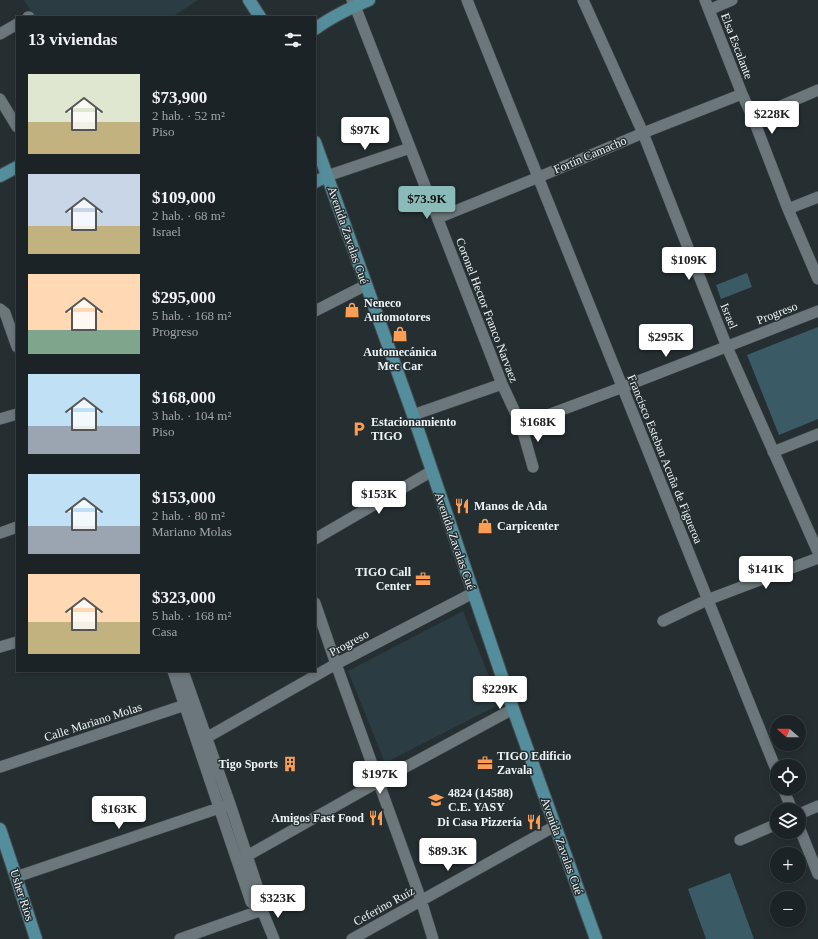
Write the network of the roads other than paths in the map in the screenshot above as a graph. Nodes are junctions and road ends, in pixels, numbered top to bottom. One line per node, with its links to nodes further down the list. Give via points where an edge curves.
1 (249, 0): 8 (main road)
2 (369, 0): 6 (main road)
3 (467, 0): 23 (street, Francisco Esteban Acuña de Figueroa)
4 (583, 0): 17 (street, Israel)
5 (732, 0): 7 (street)
6 (354, 3): 10 (main road); 19 (street, Coronel Hector Franco Narvaez)
7 (707, 5): 13 (street, Elsa Escalante)
8 (259, 16)
9 (16, 25): 11 (street)
10 (316, 28)
11 (0, 34)
12 (818, 90): 15 (street)
13 (742, 94): 15 (street, Elsa Escalante); 17 (street, Fortín Camacho)
14 (0, 99): 16 (street)
15 (753, 118): 26 (street, Elsa Escalante)
16 (16, 125)
17 (643, 133): 23 (street, Fortín Camacho); 34 (street, Israel)
18 (316, 145): 22 (main road, Avenida Zavalas Cué)
19 (410, 148): 22 (street); 27 (street, Coronel Hector Franco Narvaez)
20 (16, 168): 21 (main road)
21 (0, 176)
22 (327, 176): 24 (main road); 29 (main road, Avenida Zavalas Cué)
23 (539, 177): 27 (street, Fortín Camacho); 36 (street, Francisco Esteban Acuña de Figueroa)
24 (316, 182)
25 (818, 197): 26 (street)
26 (788, 209): 28 (street, Elsa Escalante)
27 (438, 218): 35 (street, Coronel Hector Franco Narvaez)
28 (818, 279)
29 (366, 286): 31 (street); 38 (main road, Avenida Zavalas Cué)
30 (0, 309): 33 (street, via 5,313)
31 (316, 311)
32 (818, 311): 34 (street, Progreso)
33 (16, 344)
34 (727, 347): 36 (street, Progreso); 42 (street, Israel)
35 (502, 384): 38 (street); 40 (street, Coronel Hector Franco Narvaez)
36 (623, 387): 40 (street, Progreso); 51 (street, Francisco Esteban Acuña de Figueroa)
37 (16, 414): 39 (street)
38 (413, 415): 44 (main road, Avenida Zavalas Cué)
39 (0, 419)
40 (521, 425): 43 (street, Coronel Hector Franco Narvaez)
41 (818, 434): 42 (street)
42 (773, 452): 48 (street, Israel)
43 (533, 467)
44 (432, 471): 47 (street); 50 (main road, Avenida Zavalas Cué)
45 (16, 527): 46 (street)
46 (0, 533)
47 (316, 538)
48 (818, 552)
49 (818, 558): 51 (street)
50 (473, 593): 56 (street, Progreso); 60 (main road, Avenida Zavalas Cué)
51 (707, 600): 53 (street); 62 (street, Francisco Esteban Acuña de Figueroa)
52 (316, 606): 56 (street)
53 (663, 621)
54 (16, 642): 55 (street)
55 (0, 647)
56 (336, 664): 61 (street, Progreso); 64 (street)
57 (173, 672): 59 (street)
58 (183, 672): 59 (street)
59 (189, 704): 61 (street); 63 (street, Calle Mariano Molas)
60 (512, 709): 64 (street); 68 (main road, Avenida Zavalas Cué)
61 (202, 740): 65 (street)
62 (772, 759)
63 (0, 767)
64 (378, 782): 73 (street); 76 (street)
65 (225, 806): 73 (street); 75 (street)
66 (818, 806): 67 (street)
67 (806, 811)
68 (555, 826): 76 (street, Ceferino Ruíz); 83 (main road, Avenida Zavalas Cué)
69 (770, 827): 72 (street)
70 (0, 829): 75 (main road, Usher Rios)
71 (804, 839): 74 (street)
72 (740, 840)
73 (242, 859): 77 (street, via 251,902)
74 (818, 874)
75 (16, 876): 78 (main road, Usher Rios)
76 (421, 900): 81 (street, Ceferino Ruíz); 82 (street)
77 (261, 908): 79 (street); 80 (street)
78 (36, 939)
79 (180, 939)
80 (274, 939)
81 (352, 939)
82 (433, 939)
83 (596, 939)

